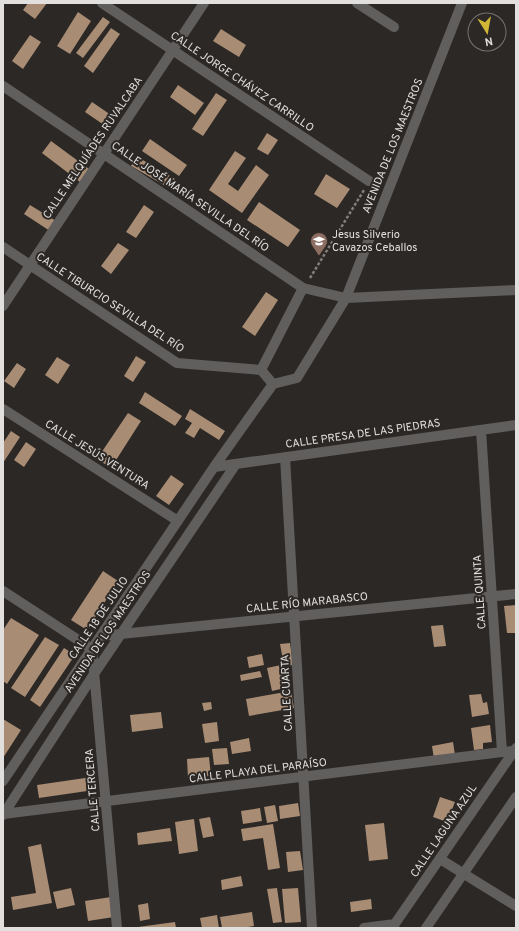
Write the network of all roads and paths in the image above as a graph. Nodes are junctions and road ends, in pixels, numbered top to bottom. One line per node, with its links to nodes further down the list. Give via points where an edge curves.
1 (102, 3): 6 (street, CALLE JORGE CHÁVEZ CARRILLO)
2 (204, 3): 6 (street, CALLE MELQUÍADES RUVALCABA)
3 (357, 3): 5 (street)
4 (462, 3): 14 (street, AVENIDA DE LOS MAESTROS)
5 (394, 27)
6 (172, 50): 8 (street, CALLE MELQUÍADES RUVALCABA); 9 (street, CALLE JORGE CHÁVEZ CARRILLO)
7 (3, 86): 8 (street, CALLE JOSÉ MARÍA SEVILLA DEL RÍO)
8 (104, 154): 11 (street, CALLE MELQUÍADES RUVALCABA); 12 (street, CALLE JOSÉ MARÍA SEVILLA DEL RÍO)
9 (369, 181): 12 (path)
10 (3, 247): 11 (street, CALLE TIBURCIO SEVILLA DEL RÍO)
11 (30, 265): 15 (street, CALLE MELQUÍADES RUVALCABA); 16 (street, CALLE TIBURCIO SEVILLA DEL RÍO, via 177,363)
12 (303, 288): 14 (street); 16 (street)
13 (516, 290): 14 (street)
14 (346, 298): 17 (street, AVENIDA DE LOS MAESTROS, via 297,378)
15 (3, 306)
16 (261, 370): 17 (street)
17 (273, 384): 23 (street, CALLE 18 DE JULIO)
18 (3, 409): 24 (street, CALLE JESÚS VENTURA)
19 (516, 426): 20 (street, CALLE PRESA DE LAS PIEDRAS)
20 (482, 430): 21 (street, CALLE PRESA DE LAS PIEDRAS); 27 (street, CALLE QUINTA)
21 (285, 458): 22 (street, CALLE PRESA DE LAS PIEDRAS); 28 (street, CALLE CUARTA)
22 (236, 464): 23 (street, CALLE PRESA DE LAS PIEDRAS); 29 (street, AVENIDA DE LOS MAESTROS)
23 (214, 467): 24 (street, CALLE 18 DE JULIO)
24 (178, 521): 30 (street, CALLE 18 DE JULIO)
25 (3, 591): 31 (street)
26 (516, 594): 27 (street, CALLE RÍO MARABASCO)
27 (492, 596): 28 (street, CALLE RÍO MARABASCO); 34 (street, CALLE QUINTA)
28 (294, 616): 29 (street, CALLE RÍO MARABASCO); 36 (street, CALLE CUARTA)
29 (121, 634): 30 (street, CALLE RÍO MARABASCO); 32 (street, AVENIDA DE LOS MAESTROS)
30 (101, 636): 31 (street, CALLE 18 DE JULIO)
31 (92, 649): 32 (street, CALLE TERCERA); 35 (street, CALLE 18 DE JULIO)
32 (94, 674): 38 (street, CALLE TERCERA); 39 (street, AVENIDA DE LOS MAESTROS)
33 (515, 751): 34 (street, CALLE PLAYA DEL PARAÍSO); 40 (street, CALLE LAGUNA AZUL)
34 (502, 752): 36 (street, CALLE PLAYA DEL PARAÍSO)
35 (4, 777)
36 (304, 777): 38 (street, CALLE PLAYA DEL PARAÍSO); 45 (street, CALLE CUARTA)
37 (516, 797): 41 (street)
38 (106, 802): 39 (street, CALLE PLAYA DEL PARAÍSO); 44 (street, CALLE TERCERA)
39 (3, 815)
40 (440, 859): 41 (street); 43 (street, CALLE LAGUNA AZUL)
41 (464, 873): 42 (street); 47 (street)
42 (516, 906)
43 (394, 926): 46 (street)
44 (117, 928)
45 (312, 928)
46 (364, 928)
47 (426, 928)

